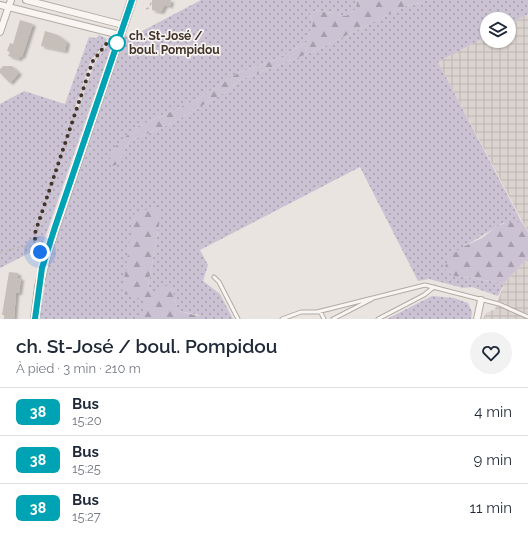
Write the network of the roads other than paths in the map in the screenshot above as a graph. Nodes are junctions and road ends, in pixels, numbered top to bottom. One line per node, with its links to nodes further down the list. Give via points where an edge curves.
1 (11, 0): 5 (street)
2 (26, 0): 6 (street)
3 (132, 0): 6 (street)
4 (0, 5): 5 (street)
5 (9, 7): 7 (street); 8 (street)
6 (123, 25): 8 (street)
7 (0, 32)
8 (120, 35): 15 (street, via 47,253 38,287)
9 (214, 277): 16 (lane)
10 (434, 287): 11 (lane, via 421,286); 12 (lane); 20 (lane)
11 (377, 297): 13 (lane); 19 (lane)
12 (481, 300): 14 (lane, via 499,304); 21 (street)
13 (320, 311): 17 (lane, via 301,312); 18 (lane)
14 (528, 317)
15 (35, 319)
16 (238, 319)
17 (282, 319)
18 (324, 319)
19 (333, 319)
20 (378, 319)
21 (477, 319)

